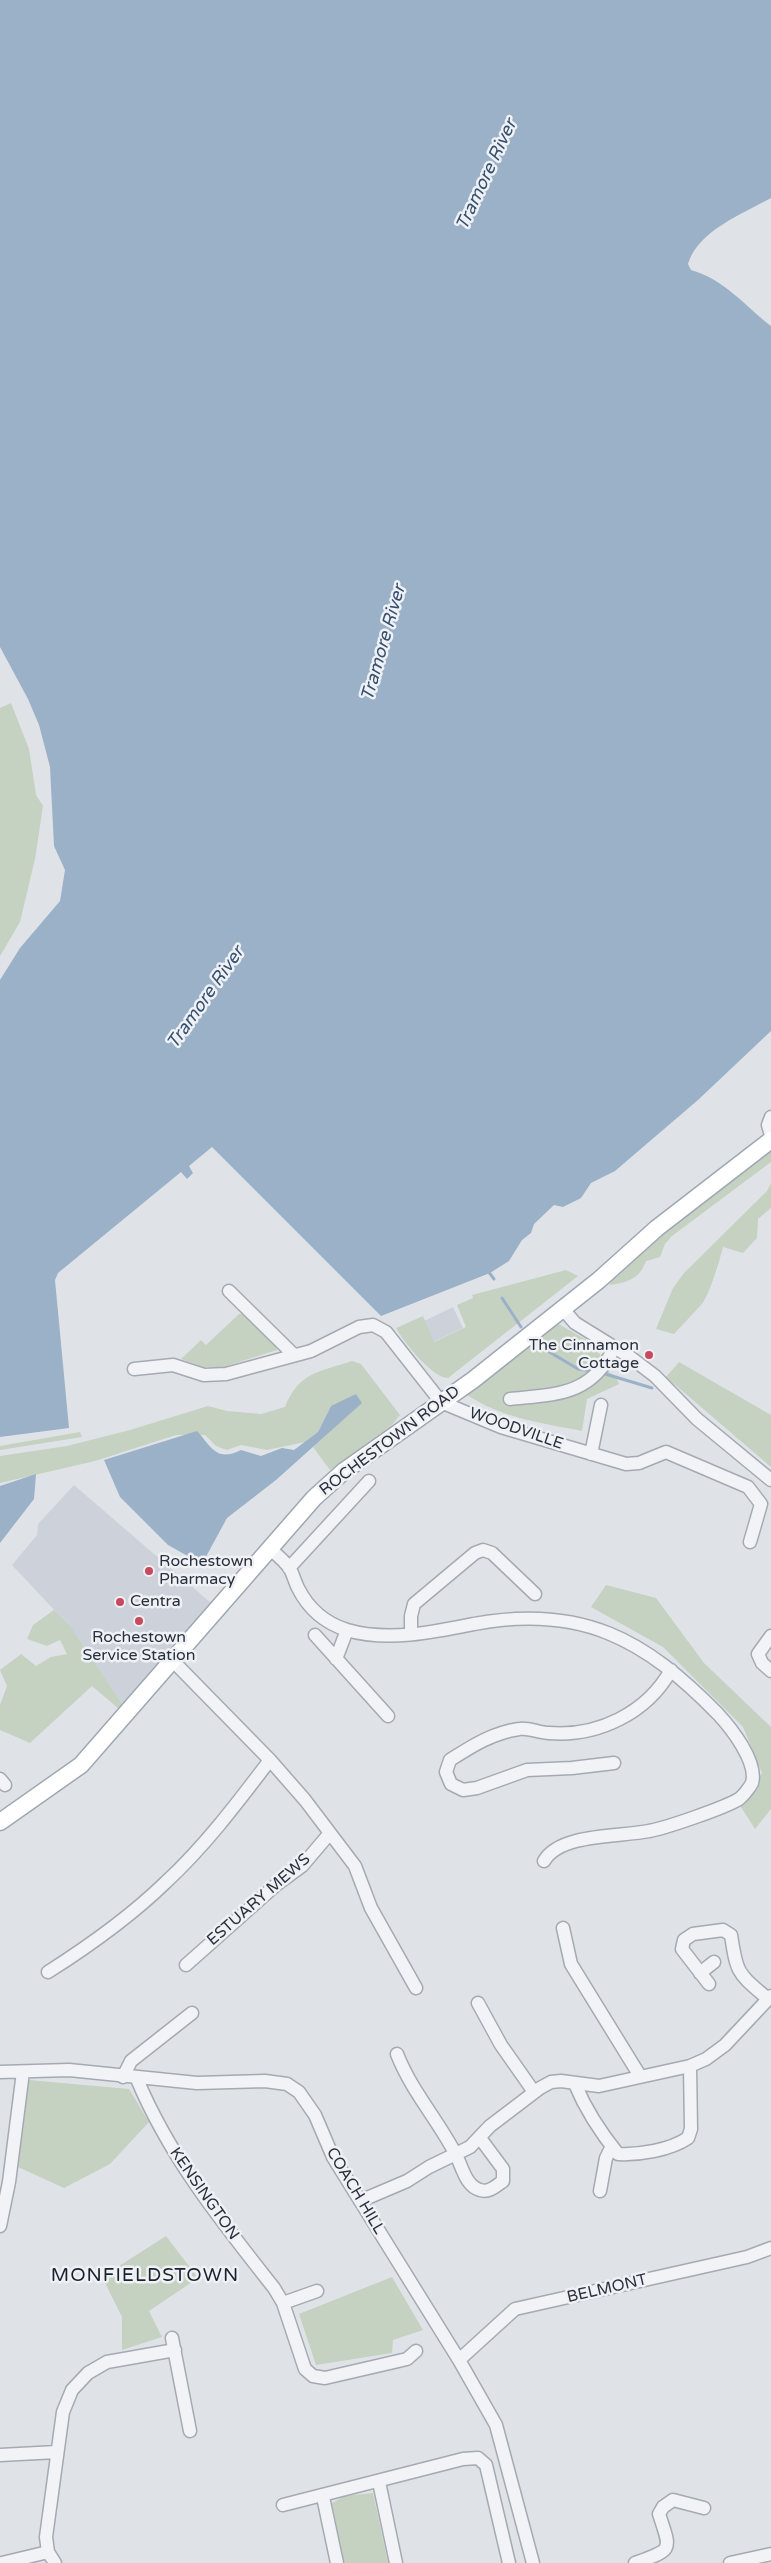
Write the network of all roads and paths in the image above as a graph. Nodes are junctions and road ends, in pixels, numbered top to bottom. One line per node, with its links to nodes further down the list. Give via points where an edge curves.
1 (771, 1117): 2 (street, via 768,1125)
2 (771, 1135)
3 (771, 1140): 5 (main road, ROCHESTOWN ROAD, via 657,1228)
4 (229, 1291): 7 (street)
5 (562, 1308): 6 (street, via 575,1323); 10 (main road, ROCHESTOWN ROAD)
6 (614, 1348): 9 (street, via 604,1367 566,1393); 13 (street, via 655,1376 697,1419)
7 (293, 1354): 8 (street, via 215,1375 199,1374 173,1365); 10 (street, via 311,1351 366,1325 377,1326 392,1339)
8 (134, 1369)
9 (510, 1399)
10 (441, 1402): 12 (street, WOODVILLE, via 501,1427); 16 (main road, ROCHESTOWN ROAD, via 344,1471 314,1498)
11 (601, 1405): 12 (street)
12 (591, 1454): 15 (street, WOODVILLE, via 626,1464 639,1463 666,1452 748,1487 762,1504)
13 (771, 1480)
14 (369, 1481): 17 (street)
15 (750, 1542)
16 (269, 1548): 17 (street); 24 (main road, ROCHESTOWN ROAD)
17 (289, 1568): 19 (street, via 309,1606 326,1621)
18 (535, 1594): 20 (street, via 492,1554 483,1550 414,1604)
19 (348, 1630): 20 (street); 23 (street)
20 (410, 1634): 25 (street, via 427,1635 475,1624 542,1617 579,1624 614,1636 637,1646)
21 (315, 1635): 23 (street)
22 (771, 1636): 26 (street, via 758,1654)
23 (336, 1659): 27 (street)
24 (173, 1661): 28 (street); 30 (main road, ROCHESTOWN ROAD, via 81,1765)
25 (670, 1670): 29 (street, via 657,1691 624,1718 574,1733 521,1728 493,1735 450,1760 446,1772 451,1784 463,1790 478,1788 527,1770); 32 (street, via 690,1685 735,1732 752,1769 752,1783 740,1798 650,1831 565,1844 548,1854)
26 (771, 1671)
27 (388, 1716)
28 (270, 1760): 31 (street); 36 (street, via 196,1852 165,1884)
29 (614, 1763)
30 (0, 1822)
31 (330, 1833): 35 (street, ESTUARY MEWS, via 302,1866); 39 (street, via 355,1866 371,1908)
32 (544, 1861)
33 (562, 1928): 47 (street, via 571,1964)
34 (714, 1962): 37 (street)
35 (186, 1965)
36 (48, 1972)
37 (700, 1973): 38 (street); 40 (street, via 682,1949 684,1940 693,1934 723,1930 731,1936 735,1965 741,1976)
38 (708, 1984)
39 (416, 1988)
40 (769, 1998): 44 (street, via 725,2044 706,2059)
41 (478, 2003): 51 (street, via 501,2045)
42 (192, 2013): 48 (street, via 131,2061)
43 (396, 2054): 54 (street)
44 (690, 2066): 47 (street); 53 (street, via 691,2129 688,2138 680,2143 632,2154 618,2154)
45 (0, 2072): 46 (street, COACH HILL)
46 (23, 2072): 48 (street, COACH HILL, via 68,2070); 57 (street)
47 (640, 2076): 50 (street, via 599,2086)
48 (124, 2077): 49 (street, COACH HILL)
49 (137, 2079): 56 (street, COACH HILL, via 287,2084 307,2100 333,2157); 60 (street, KENSINGTON, via 170,2148)
50 (576, 2084): 51 (street, via 552,2082); 53 (street, via 580,2097)
51 (534, 2092): 52 (street, via 490,2126)
52 (480, 2138): 54 (street); 54 (street, via 503,2168 503,2181 492,2190 480,2191 470,2184)
53 (612, 2146): 55 (street, via 606,2158)
54 (456, 2154): 56 (street, via 407,2182)
55 (600, 2191)
56 (360, 2201): 62 (street, COACH HILL)
57 (0, 2226)
58 (771, 2248): 62 (street, BELMONT, via 747,2257 515,2309)
59 (317, 2291): 60 (street)
60 (282, 2303): 61 (street, KENSINGTON, via 306,2369 313,2376 325,2378 407,2359)
61 (416, 2351)
62 (459, 2360): 76 (street, COACH HILL, via 496,2425)
63 (190, 2431): 64 (street, via 174,2344 108,2362 88,2373 72,2390 63,2412)
64 (57, 2452): 65 (street); 70 (street, via 46,2537)
65 (0, 2455)
66 (379, 2482): 67 (street); 74 (street); 75 (street, via 463,2459 478,2458 486,2465)
67 (323, 2496): 68 (street); 73 (street)
68 (283, 2505)
69 (704, 2508): 77 (street, via 673,2500 663,2507 658,2514 668,2536 668,2545 660,2554)
70 (52, 2558): 72 (street)
71 (765, 2558): 78 (street)
72 (2, 2563)
73 (337, 2563)
74 (396, 2563)
75 (509, 2563)
76 (533, 2563)
77 (635, 2563)
78 (730, 2563)

